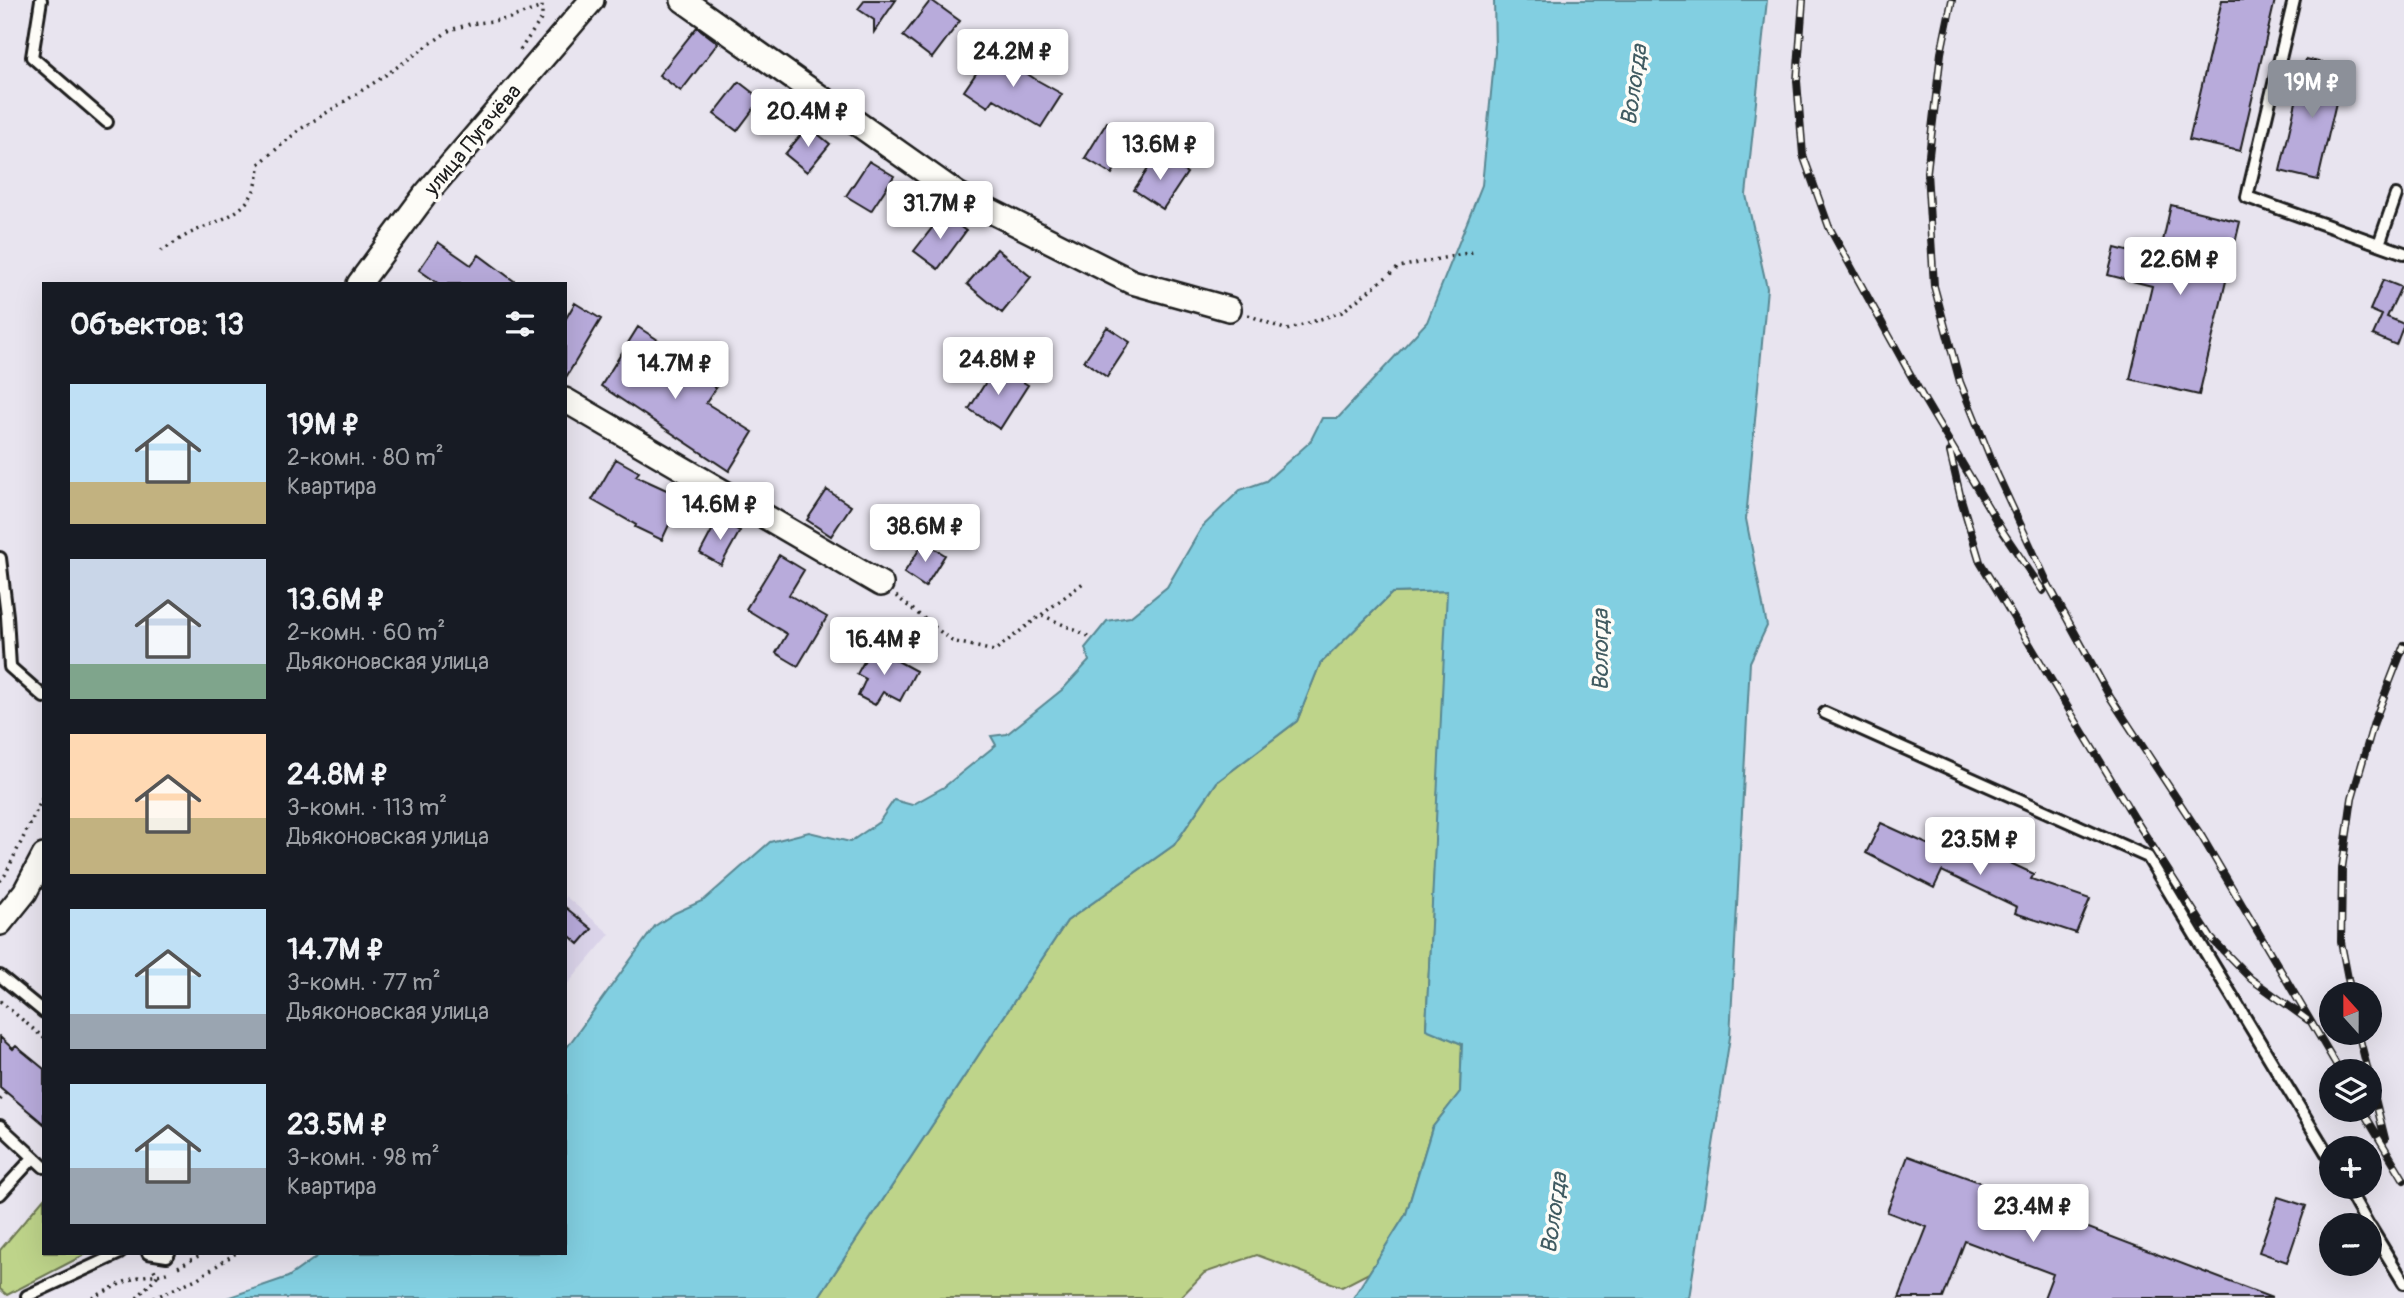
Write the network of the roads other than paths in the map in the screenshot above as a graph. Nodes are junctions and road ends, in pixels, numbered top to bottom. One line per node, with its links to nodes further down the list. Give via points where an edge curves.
1 (41, 0): 5 (lane, via 32,57)
2 (683, 0): 10 (street, via 957,194 1132,282)
3 (2294, 0): 7 (lane, via 2247,197)
4 (581, 5): 9 (street, улица Пугачёва, via 425,195)
5 (107, 122)
6 (2396, 195): 7 (lane)
7 (2379, 244): 8 (lane)
8 (2404, 253)
9 (363, 282)
10 (1229, 309)
11 (567, 401): 13 (street)
12 (0, 558): 14 (lane)
13 (881, 584)
14 (4, 620): 15 (lane, via 10,667)
15 (42, 695)
16 (1825, 713): 22 (lane, via 2148,857)
17 (41, 871): 18 (street)
18 (0, 923)
19 (0, 976): 20 (lane)
20 (42, 1010)
21 (0, 1126): 23 (lane)
22 (2319, 1139)
23 (33, 1158): 24 (lane); 25 (lane)
24 (42, 1165)
25 (0, 1194)
26 (2382, 1247): 28 (lane)
27 (116, 1255): 29 (lane)
28 (2404, 1283)
29 (27, 1296)

